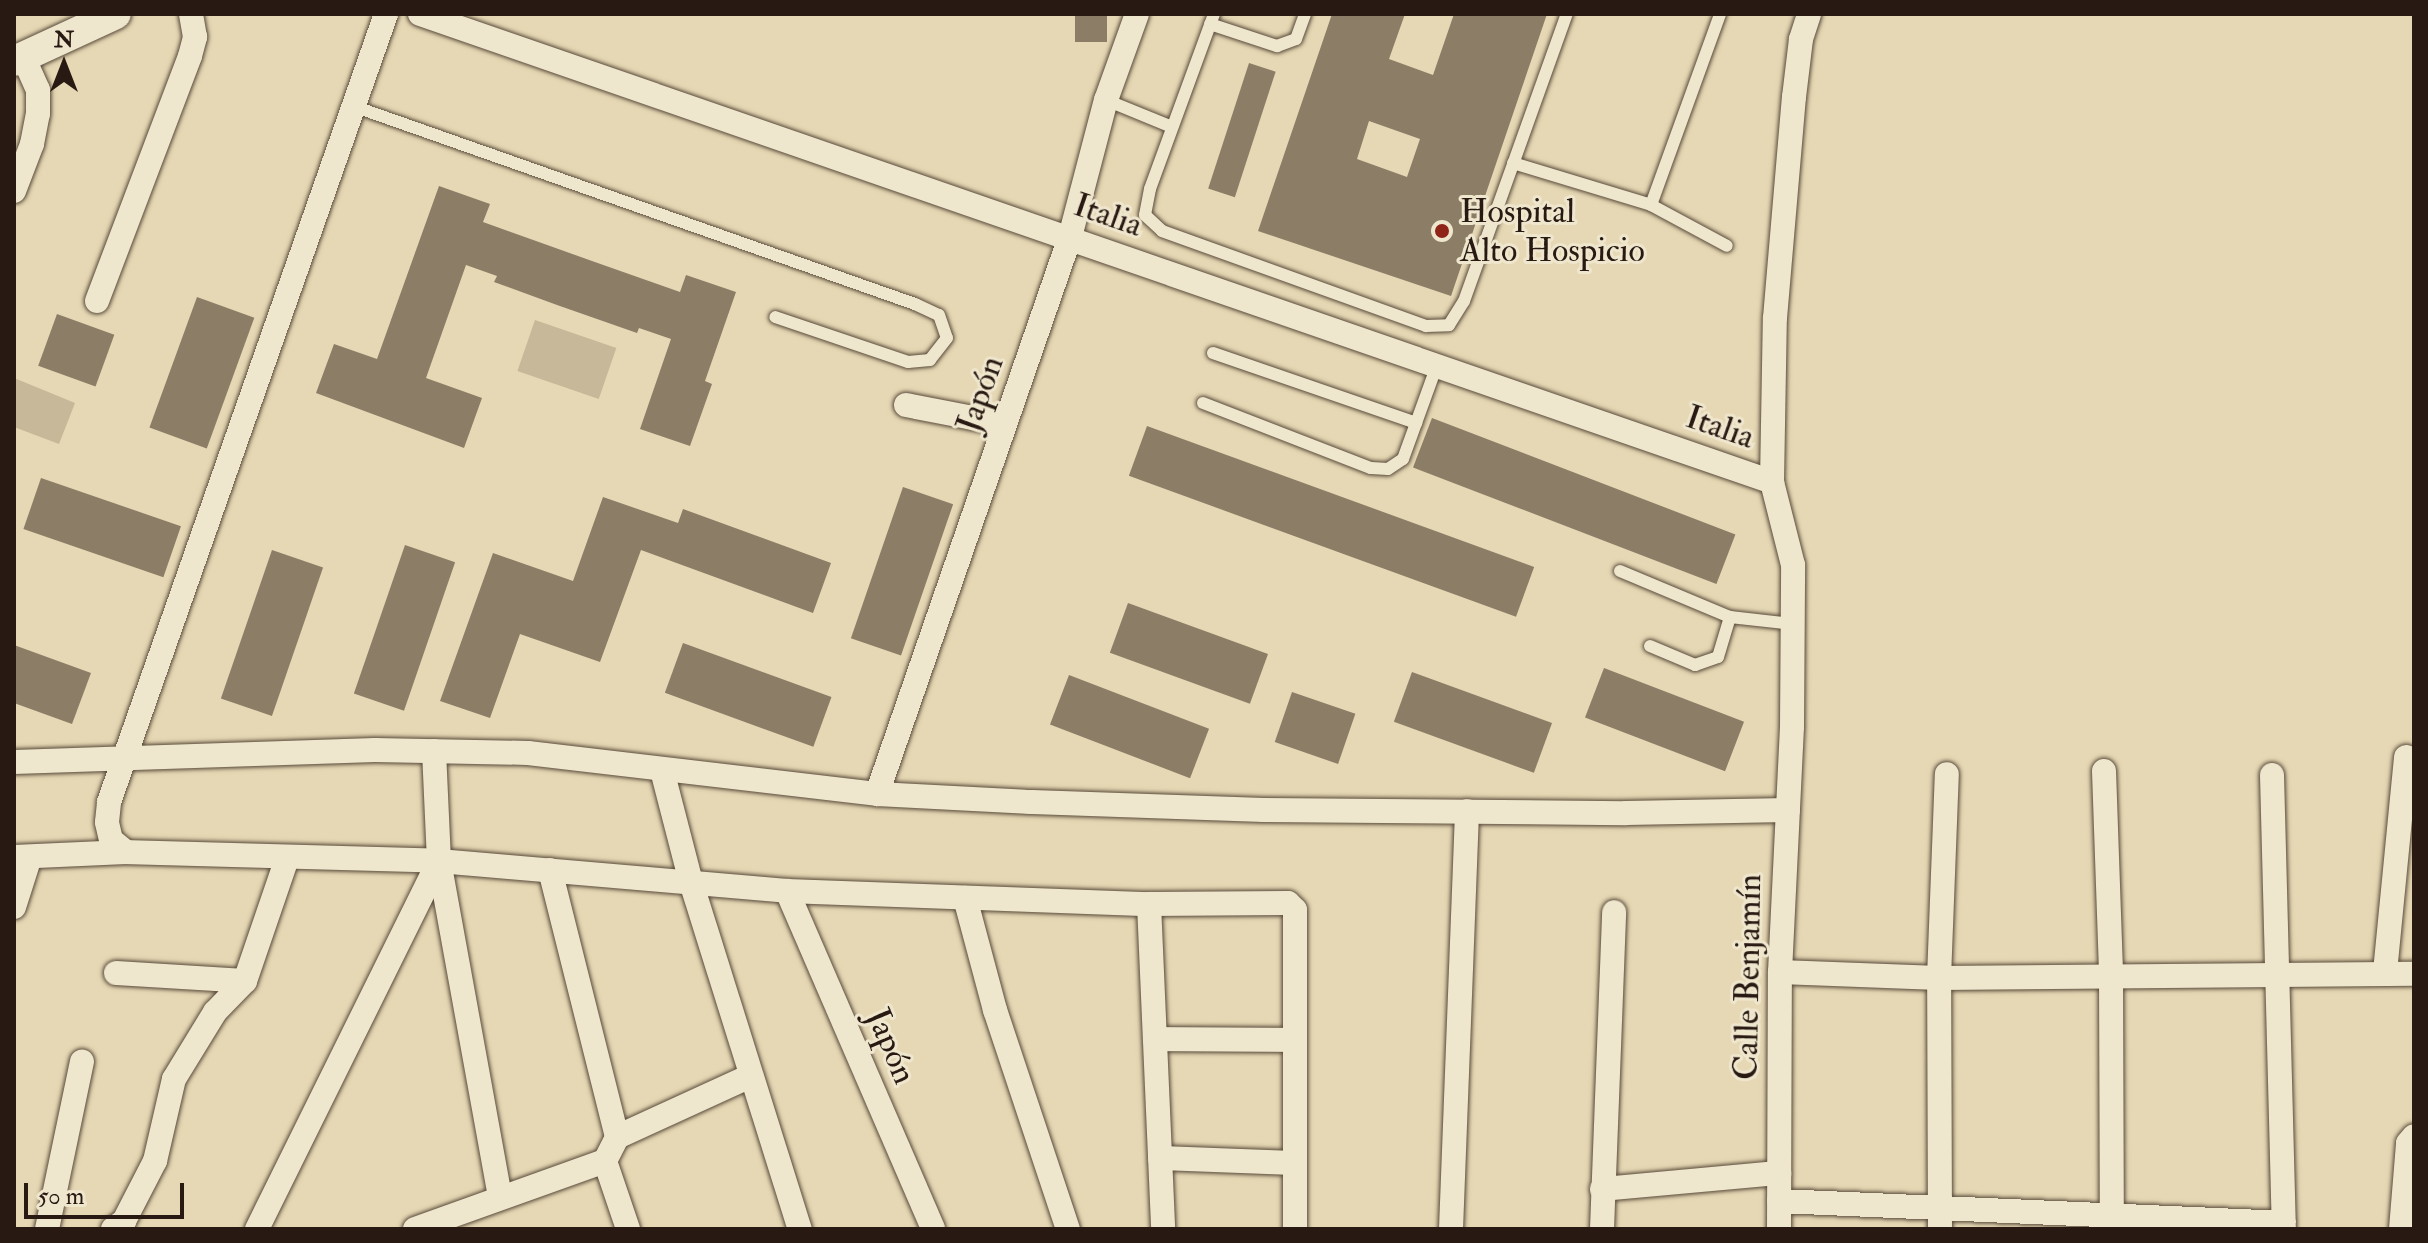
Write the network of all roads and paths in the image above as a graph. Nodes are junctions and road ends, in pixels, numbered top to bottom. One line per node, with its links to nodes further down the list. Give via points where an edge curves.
1 (116, 14): 11 (street)
2 (191, 14): 20 (street, via 195,37 190,56)
3 (386, 14): 13 (street)
4 (420, 14): 18 (street, Italia)
5 (1137, 14): 12 (street, Japón)
6 (1305, 14): 10 (lane, via 1296,39 1277,46)
7 (1567, 14): 15 (lane)
8 (1720, 14): 17 (lane)
9 (1809, 14): 28 (street, Calle Benjamín, via 1794,97 1775,318)
10 (1212, 19): 14 (lane)
11 (18, 59): 16 (street, via 38,90 38,114)
12 (1106, 100): 14 (lane); 18 (street, Japón)
13 (353, 106): 21 (lane, via 915,304 939,315 947,338 930,360 908,362); 34 (street)
14 (1172, 127): 15 (lane, via 1145,215 1162,231 1426,326 1449,325 1464,301)
15 (1513, 163): 17 (lane)
16 (14, 191)
17 (1651, 205): 19 (lane)
18 (1070, 237): 23 (street, Italia); 27 (street, Japón)
19 (1727, 246)
20 (97, 301)
21 (775, 317)
22 (1213, 353): 26 (lane)
23 (1437, 365): 26 (lane); 28 (street, Italia)
24 (1203, 403): 26 (lane, via 1371,468 1388,469 1403,459)
25 (906, 405): 27 (street)
26 (1416, 423)
27 (1004, 424): 41 (street, Japón)
28 (1772, 482): 31 (street, Calle Benjamín, via 1793,565)
29 (1620, 571): 30 (lane)
30 (1730, 617): 31 (lane); 32 (lane, via 1718,657 1707,661 1695,665)
31 (1792, 624): 42 (street, Calle Benjamín)
32 (1650, 646)
33 (434, 751): 34 (street); 37 (street, via 528,753); 47 (street)
34 (127, 756): 36 (street); 44 (street, via 107,822 111,840)
35 (2406, 757): 56 (street)
36 (14, 762)
37 (662, 770): 41 (street); 49 (street)
38 (2104, 771): 58 (street)
39 (1947, 774): 61 (street)
40 (2272, 775): 60 (street)
41 (877, 794): 43 (street, via 1249,809)
42 (1788, 810): 43 (street); 55 (street, Calle Benjamín)
43 (1467, 811): 89 (street)
44 (126, 852): 45 (street); 46 (street)
45 (22, 857): 53 (street)
46 (287, 858): 47 (street); 62 (street)
47 (439, 861): 48 (street); 75 (street); 81 (street)
48 (550, 870): 49 (street); 68 (street)
49 (691, 882): 50 (street); 66 (street)
50 (787, 891): 51 (street); 85 (street, Japón)
51 (965, 898): 52 (street); 86 (street, via 995,1010)
52 (1149, 904): 63 (street); 64 (street, via 1293,906)
53 (14, 907)
54 (1614, 912): 73 (street)
55 (1780, 972): 61 (street); 72 (street, Calle Benjamín)
56 (2385, 972): 59 (street); 60 (street)
57 (116, 973): 62 (street)
58 (2111, 974): 60 (street); 61 (street); 77 (street)
59 (2414, 974)
60 (2278, 976): 78 (street)
61 (1939, 978): 76 (street)
62 (245, 981): 80 (street, via 215,1012 174,1079 155,1161 124,1221)
63 (1155, 1039): 64 (street); 69 (street)
64 (1295, 1040): 71 (street)
65 (82, 1062): 79 (street)
66 (750, 1076): 68 (street); 84 (street)
67 (2414, 1136): 92 (street, via 2408,1143)
68 (617, 1137): 70 (street)
69 (1160, 1158): 71 (street); 87 (street)
70 (605, 1161): 75 (street); 83 (street)
71 (1295, 1163): 88 (street)
72 (1779, 1173): 73 (street); 74 (street, Calle Benjamín)
73 (1602, 1189): 90 (street)
74 (1779, 1201): 76 (street); 91 (street, Calle Benjamín)
75 (488, 1211): 82 (street)
76 (1940, 1218): 77 (street)
77 (2112, 1223): 78 (street)
78 (2284, 1226)
79 (47, 1229)
80 (113, 1229)
81 (257, 1229)
82 (415, 1229)
83 (628, 1229)
84 (800, 1229)
85 (933, 1229)
86 (1068, 1229)
87 (1163, 1229)
88 (1295, 1229)
89 (1451, 1229)
90 (1602, 1229)
91 (1779, 1229)
92 (2401, 1229)

